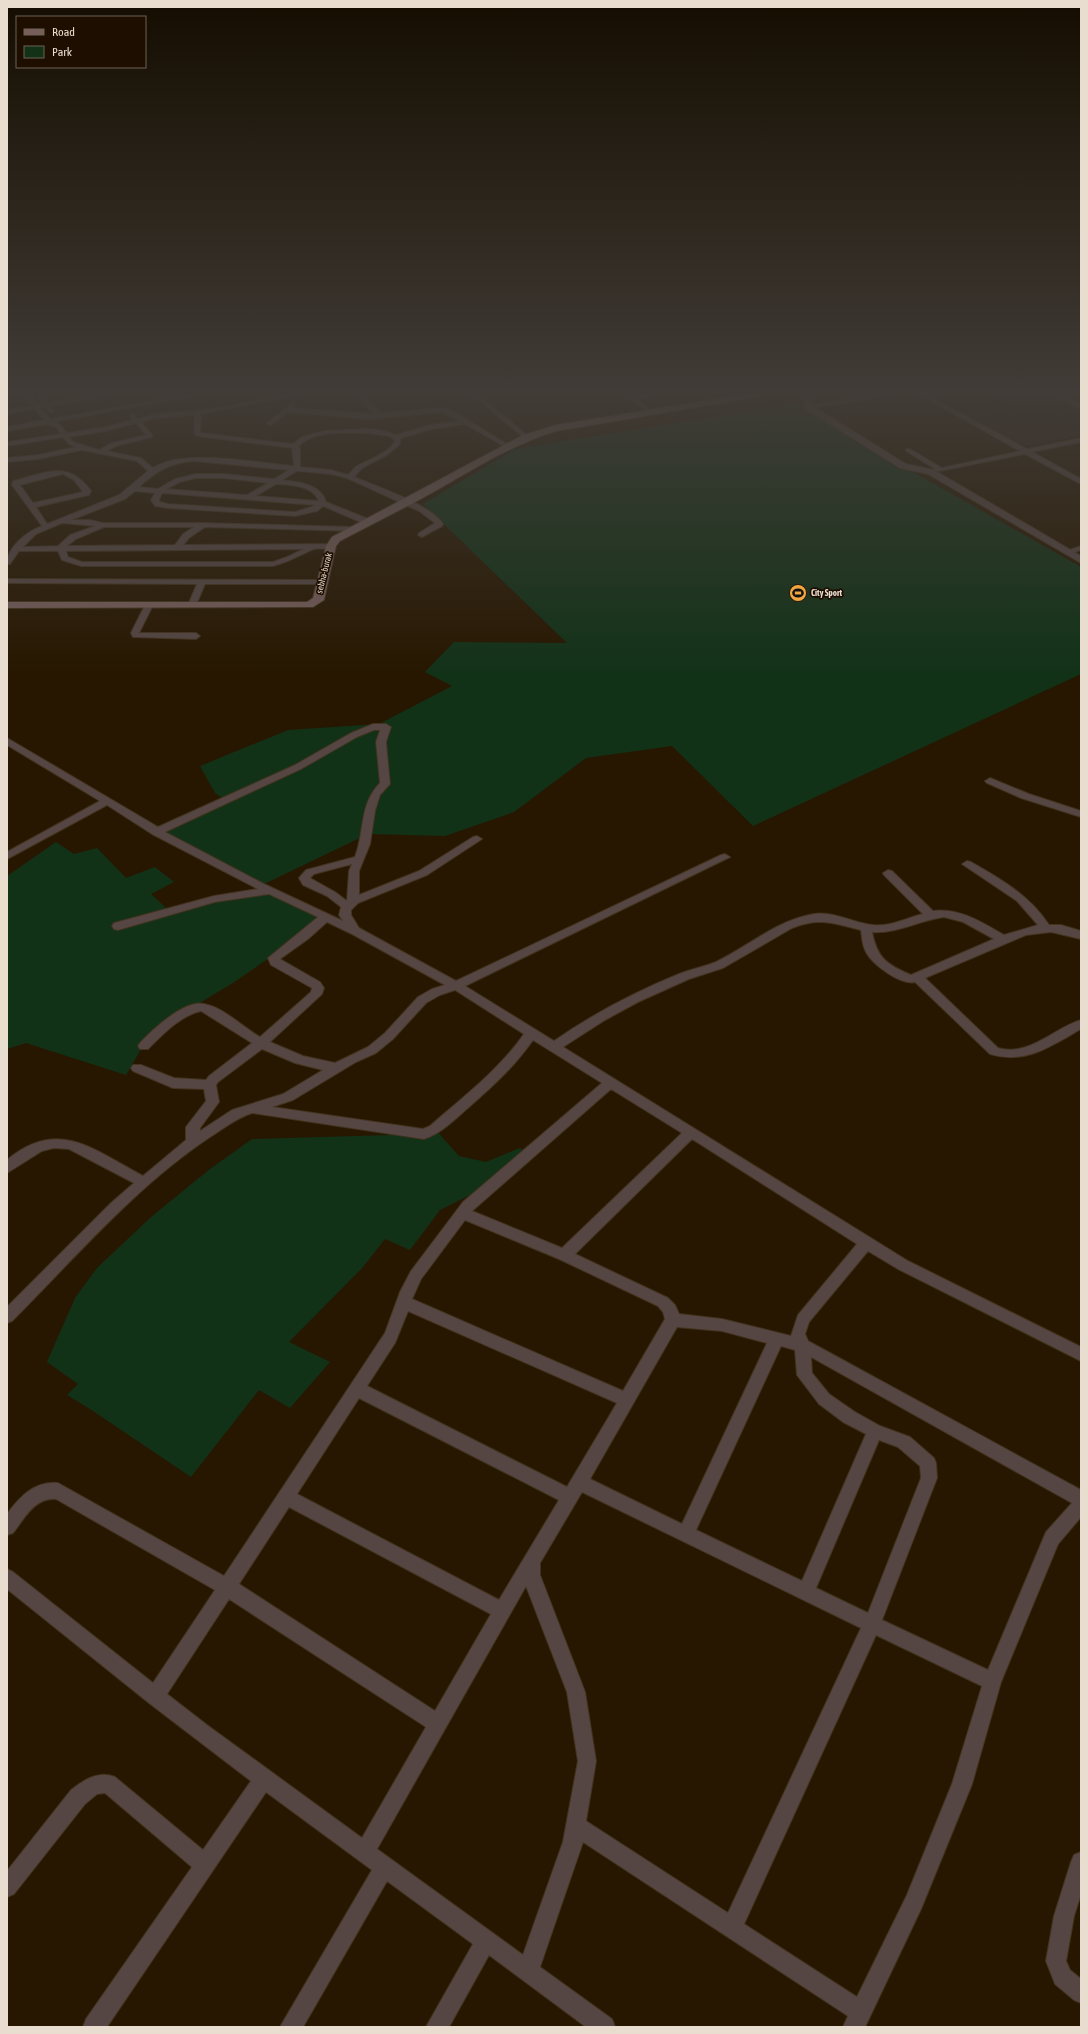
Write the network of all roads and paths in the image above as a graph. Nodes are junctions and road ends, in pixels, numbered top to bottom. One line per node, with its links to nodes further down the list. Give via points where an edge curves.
1 (17, 486): 15 (street)
2 (84, 486): 15 (street, via 87,491 80,496)
3 (138, 486): 10 (street)
4 (168, 486): 11 (street)
5 (267, 486): 12 (street)
6 (307, 486): 13 (street, via 321,497)
7 (369, 486): 14 (street)
8 (436, 486): 14 (main road, sebha-burak)
9 (956, 486): 34 (street)
10 (135, 489): 11 (street); 18 (street, via 112,502)
11 (161, 490): 12 (street); 16 (street, via 155,500 161,505)
12 (249, 497): 13 (street); 16 (street)
13 (322, 503): 17 (street, via 314,509); 19 (street)
14 (406, 503): 19 (main road, sebha-burak); 24 (street, via 422,509 439,524)
15 (32, 506): 21 (street)
16 (229, 511): 17 (street); 20 (street)
17 (298, 514): 26 (street)
18 (58, 522): 21 (street); 22 (street, via 90,522)
19 (368, 522): 23 (main road, sebha-burak)
20 (203, 525): 22 (street); 25 (street); 30 (street, via 186,536)
21 (46, 526): 33 (street, via 29,534)
22 (103, 526): 32 (street, via 73,537)
23 (354, 529): 26 (street); 28 (main road, sebha-burak, via 336,539)
24 (422, 535)
25 (232, 537): 26 (street); 26 (street); 31 (street)
26 (291, 537): 27 (street)
27 (314, 546): 28 (street); 37 (street, via 276,564)
28 (331, 546): 40 (main road, sebha-burak)
29 (156, 547): 30 (street); 32 (street); 36 (street)
30 (178, 547): 31 (street)
31 (217, 547): 37 (street)
32 (61, 548): 33 (street); 36 (street, via 65,558 78,563)
33 (16, 549): 35 (street)
34 (1077, 554)
35 (7, 562)
36 (144, 564): 37 (street); 39 (street)
37 (209, 564)
38 (7, 581): 39 (street)
39 (115, 582): 41 (street)
40 (323, 582): 41 (street); 44 (main road, sebha-burak, via 316,602 305,606)
41 (201, 583): 44 (street)
42 (7, 604): 43 (main road, sebha-burak)
43 (149, 605): 44 (main road, sebha-burak); 45 (street, via 136,635)
44 (192, 605)
45 (196, 636)
46 (7, 741): 48 (street)
47 (990, 781): 49 (street)
48 (106, 802): 50 (street); 52 (street)
49 (1081, 814)
50 (156, 832): 54 (street, via 298,767 354,735 373,727 386,727 381,742 385,784 375,794 365,844); 57 (street)
51 (477, 839): 58 (street, via 423,873)
52 (7, 856)
53 (725, 857): 68 (street)
54 (358, 859): 58 (street); 58 (street, via 310,872 304,878 307,883)
55 (967, 864): 62 (street, via 1025,902)
56 (888, 872): 59 (street)
57 (269, 891): 60 (street); 61 (street, via 214,899)
58 (351, 904): 64 (street, via 345,915)
59 (931, 916): 63 (street, via 886,929); 66 (street, via 954,915)
60 (325, 917): 64 (street); 71 (street, via 274,958 275,962 316,985 318,991)
61 (118, 926)
62 (1045, 927): 65 (street, via 1068,930); 66 (street)
63 (866, 928): 67 (street, via 874,956 903,976); 73 (street, via 822,917 794,922 718,965 685,976 610,1012)
64 (356, 931): 68 (street)
65 (1081, 935)
66 (1003, 939): 67 (street)
67 (918, 978): 69 (street, via 994,1051 1004,1055 1021,1054)
68 (456, 986): 70 (street); 75 (street, via 426,997 382,1043)
69 (1081, 1024)
70 (532, 1033): 73 (street); 78 (street, via 501,1071 435,1129 424,1134)
71 (261, 1044): 72 (street, via 202,1007 192,1010 160,1030); 75 (street, via 293,1059); 77 (street, via 216,1076)
72 (144, 1046)
73 (555, 1047): 76 (street)
74 (137, 1068): 77 (street, via 173,1083)
75 (337, 1068): 78 (street, via 288,1097)
76 (611, 1082): 79 (street); 83 (street, via 478,1196)
77 (210, 1085): 80 (street, via 213,1102 193,1127)
78 (248, 1109): 80 (street)
79 (691, 1132): 84 (street); 85 (street)
80 (193, 1141): 82 (street)
81 (7, 1168): 82 (street, via 27,1152 59,1142 72,1145)
82 (143, 1182): 87 (street)
83 (463, 1213): 85 (street); 86 (street, via 416,1275)
84 (866, 1242): 90 (street, via 803,1319 798,1334); 91 (street, via 903,1265)
85 (564, 1255): 88 (street, via 663,1302 670,1309)
86 (404, 1303): 92 (street, via 390,1338); 93 (street)
87 (7, 1317)
88 (673, 1320): 89 (street, via 722,1325); 93 (street)
89 (777, 1338): 90 (street); 101 (street)
90 (802, 1345): 94 (street, via 805,1375 824,1399); 98 (street)
91 (1081, 1354)
92 (357, 1389): 96 (street); 97 (street)
93 (627, 1400): 95 (street)
94 (875, 1431): 105 (street); 107 (street, via 904,1442 928,1464 929,1478)
95 (579, 1482): 96 (street); 101 (street)
96 (570, 1496): 102 (street)
97 (286, 1497): 104 (street); 106 (street)
98 (1081, 1499)
99 (1081, 1505): 108 (street, via 1052,1538)
100 (7, 1527): 104 (street, via 34,1496 50,1489 58,1491)
101 (686, 1534): 105 (street)
102 (532, 1561): 106 (street); 112 (street, via 530,1575 576,1692 587,1761)
103 (7, 1578): 109 (street)
104 (227, 1587): 109 (street); 110 (street)
105 (806, 1592): 107 (street)
106 (503, 1611): 110 (street)
107 (872, 1624): 108 (street); 118 (street)
108 (992, 1682): 122 (street, via 962,1784 914,1902)
109 (155, 1697): 111 (street)
110 (438, 1724): 113 (street)
111 (264, 1778): 113 (street); 115 (street)
112 (576, 1826): 118 (street); 120 (street, via 573,1842)
113 (365, 1852): 116 (street)
114 (1081, 1862): 121 (street, via 1064,1916 1056,1961 1062,1977)
115 (205, 1865): 117 (street, via 108,1784 99,1783 78,1797); 123 (street)
116 (385, 1866): 119 (street); 124 (street)
117 (7, 1887)
118 (732, 1927): 122 (street)
119 (486, 1940): 120 (street); 125 (street)
120 (528, 1971): 126 (street)
121 (1081, 1993)
122 (858, 2019)
123 (94, 2027)
124 (291, 2027)
125 (437, 2027)
126 (604, 2027)

